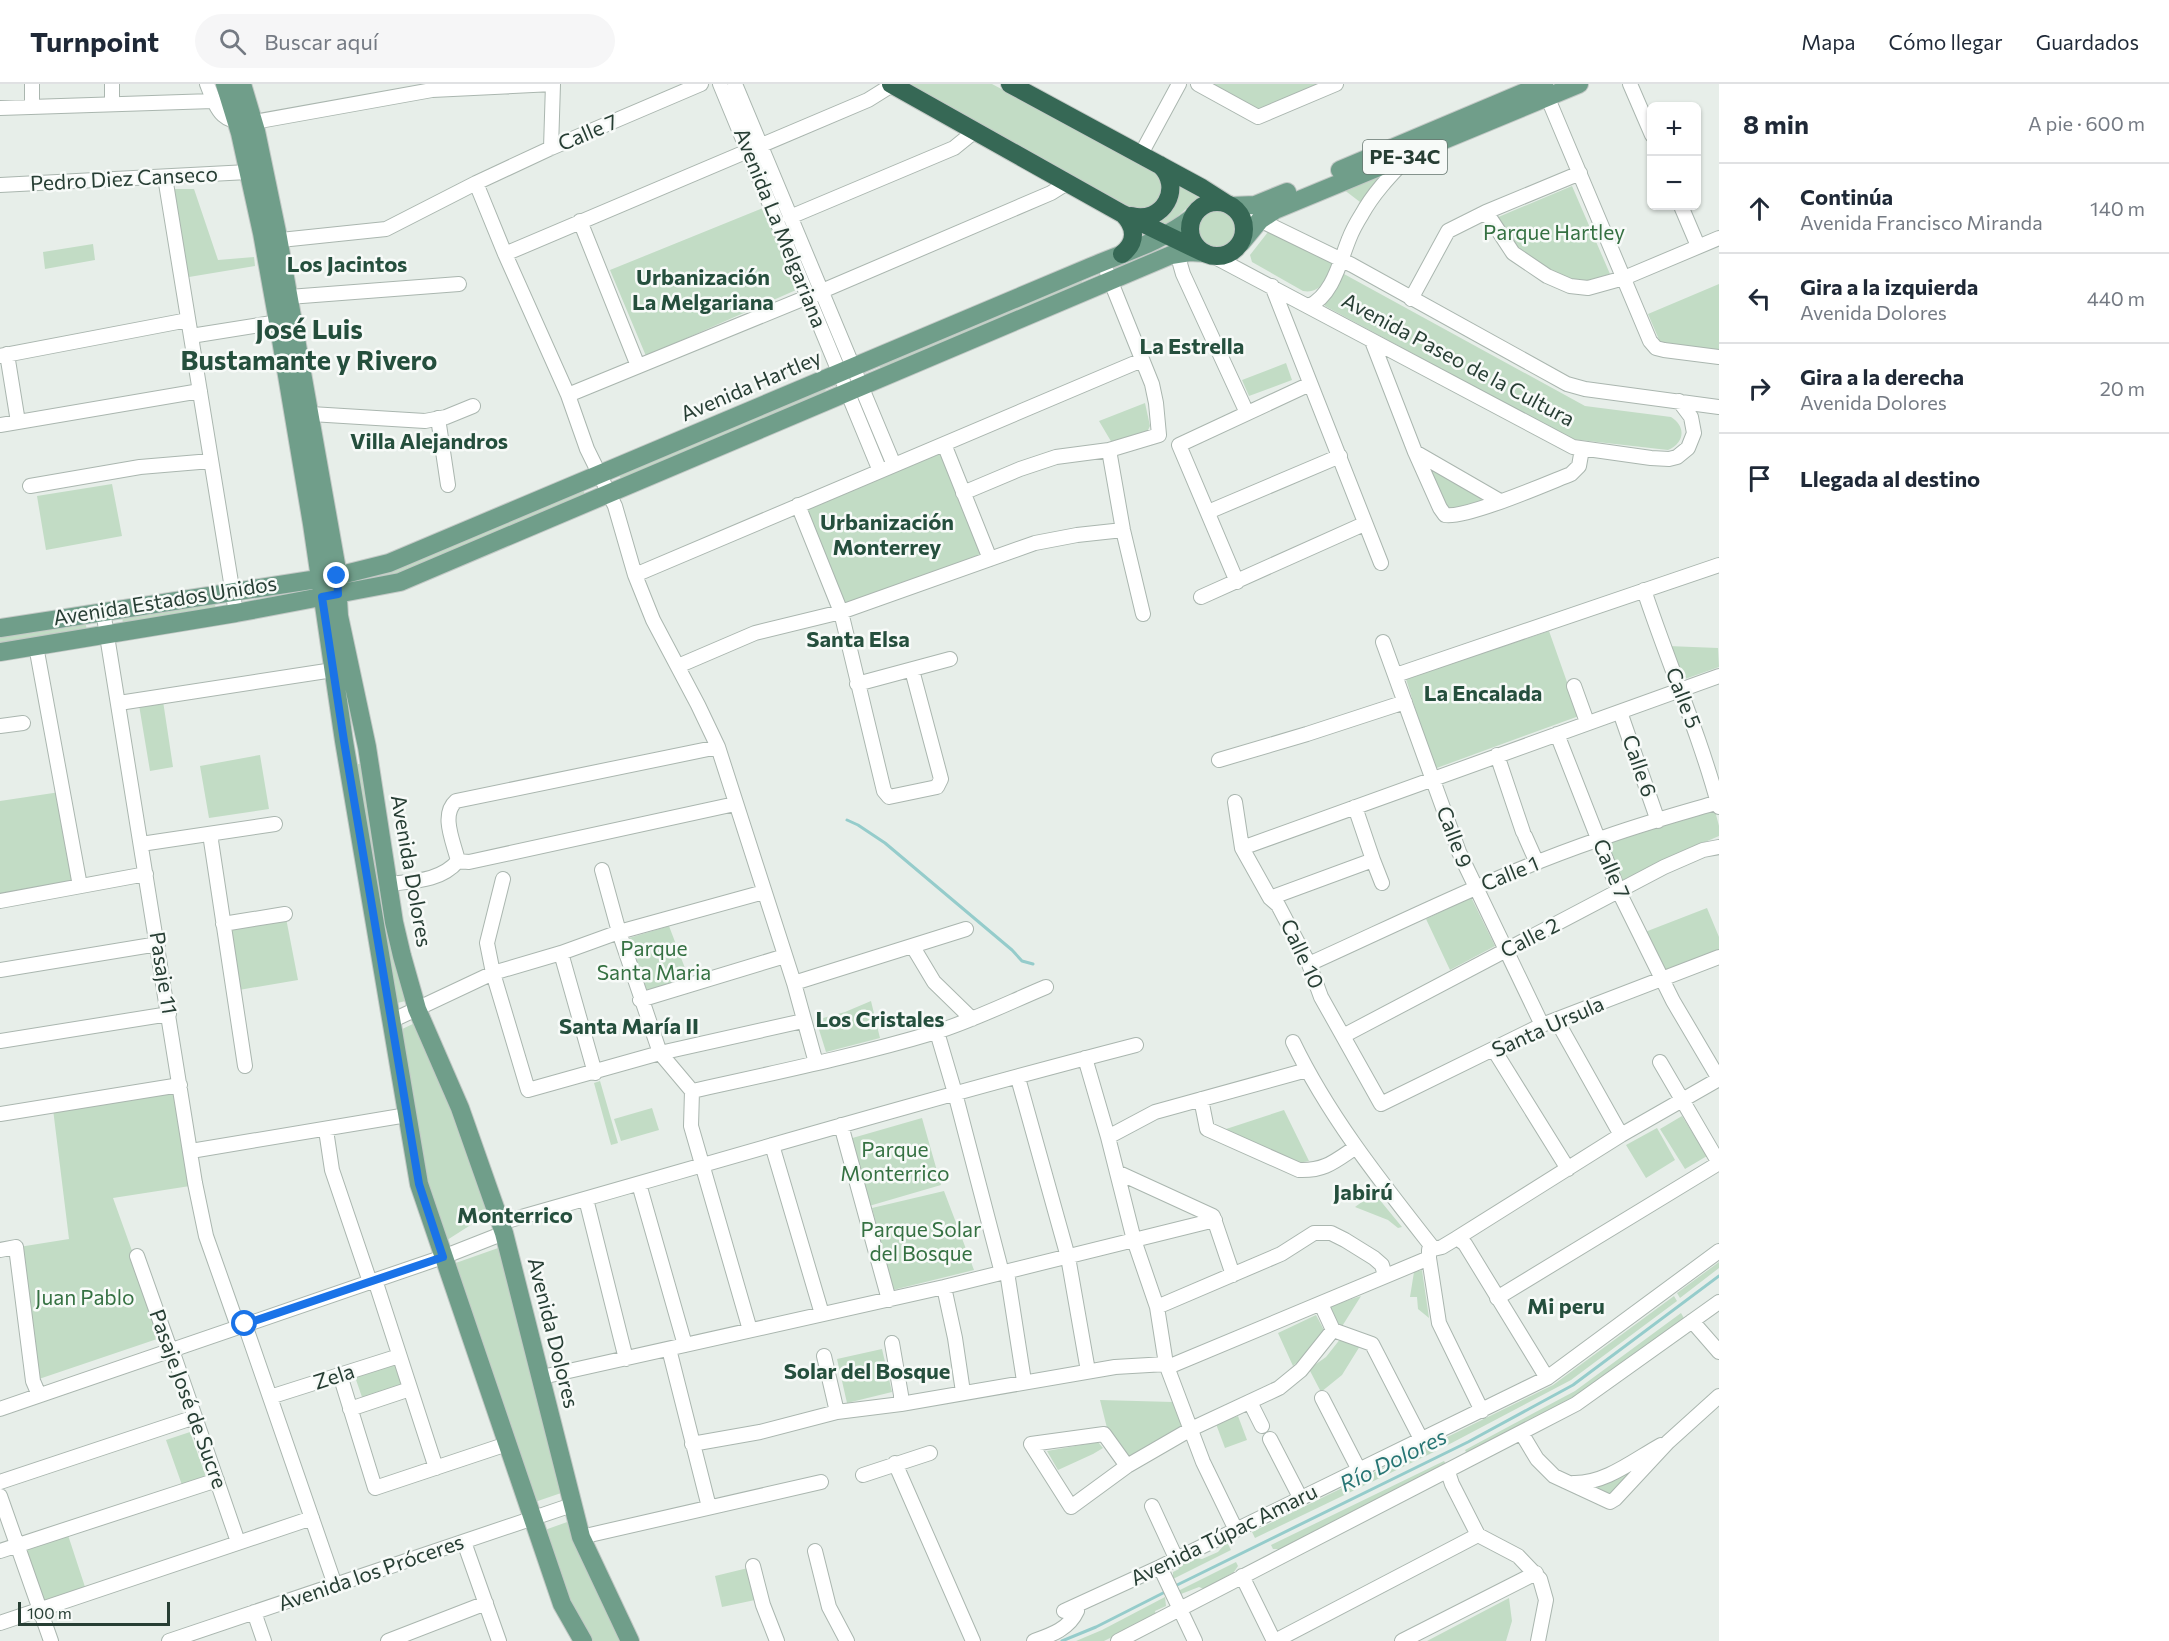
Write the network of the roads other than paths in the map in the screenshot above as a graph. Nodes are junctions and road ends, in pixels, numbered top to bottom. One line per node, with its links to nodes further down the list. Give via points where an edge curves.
1 (32, 84): 20 (street)
2 (112, 84): 19 (street)
3 (207, 84): 18 (street)
4 (225, 84): 22 (main road, Avenida Dolores)
5 (242, 84): 22 (main road, Avenida Dolores)
6 (553, 84): 22 (street, via 432,90); 26 (street)
7 (701, 84): 26 (street, Calle 7)
8 (720, 84): 27 (street, Avenida La Melgariana)
9 (735, 84): 25 (street, Avenida La Melgariana)
10 (892, 84): 24 (highway, Avenida Paseo de la Cultura); 25 (street, via 868,100)
11 (1179, 84): 28 (street)
12 (1198, 84): 13 (street, via 1258,117)
13 (1336, 84)
14 (1579, 84): 17 (main road, PE-34C)
15 (1630, 84): 23 (street)
16 (1012, 85): 28 (highway, Avenida Paseo de la Cultura)
17 (1544, 88): 29 (main road, PE-34C); 32 (street); 37 (main road, PE-34C, via 1268,201)
18 (213, 101): 19 (street); 22 (street)
19 (112, 104): 20 (street)
20 (32, 106): 21 (street)
21 (0, 108)
22 (240, 122): 31 (main road, Avenida Dolores); 47 (main road, Avenida Dolores)
23 (1647, 123)
24 (975, 131): 35 (highway, Avenida Paseo de la Cultura); 41 (street, via 954,148)
25 (761, 145): 27 (street); 41 (street, Avenida La Melgariana)
26 (551, 148): 34 (street, Calle 7)
27 (748, 151): 44 (street); 61 (street, Avenida La Melgariana)
28 (1141, 154): 30 (highway, Avenida Paseo de la Cultura)
29 (1411, 155): 43 (main road, PE-34C, via 1286,204); 54 (street, via 1363,213)
30 (1158, 163): 37 (highway, Avenida Paseo de la Cultura); 40 (highway, via 1171,185 1162,210 1146,218)
31 (248, 172): 33 (street, Pedro Diez Canseco); 47 (main road, Avenida Dolores)
32 (1580, 173): 39 (street); 56 (street)
33 (165, 177): 36 (street, Pedro Diez Canseco); 65 (street)
34 (476, 183): 47 (street, Calle 7, via 386,229); 50 (street)
35 (1067, 183): 40 (highway, Avenida Paseo de la Cultura); 60 (street)
36 (0, 185)
37 (1231, 206): 42 (highway, PE-34C, via 1206,204); 43 (street, Avenida Paseo de la Cultura); 48 (highway, via 1244,223)
38 (1683, 210): 49 (street)
39 (1486, 212): 56 (street, via 1513,253 1547,276 1570,286 1588,288); 63 (street, via 1448,231)
40 (1121, 213): 45 (highway, Avenida Paseo de la Cultura); 51 (highway, via 1133,227 1134,236)
41 (790, 217): 60 (street, Avenida La Melgariana)
42 (1193, 217): 45 (main road, Avenida Hartley); 53 (highway, via 1191,235 1195,245)
43 (1260, 220): 48 (main road, PE-34C); 54 (street, Avenida Paseo de la Cultura)
44 (580, 221): 50 (street); 72 (street)
45 (1166, 234): 51 (main road, Avenida Hartley); 53 (highway, Avenida Paseo de la Cultura)
46 (1719, 238): 49 (street)
47 (271, 241): 62 (main road, Avenida Dolores); 66 (main road, Avenida Dolores)
48 (1240, 243): 53 (highway, PE-34C, via 1229,254)
49 (1698, 246): 56 (street)
50 (505, 254): 77 (street)
51 (1122, 254): 55 (main road, Avenida Hartley)
52 (1177, 254): 53 (main road, Avenida Hartley); 57 (main road, Avenida Hartley); 81 (street)
53 (1207, 254): 59 (street, Avenida Paseo de la Cultura)
54 (1341, 260): 63 (street, Avenida Paseo de la Cultura); 64 (street, via 1320,298)
55 (1103, 262): 57 (street); 73 (main road, Avenida Hartley)
56 (1624, 278): 70 (street, via 1656,348)
57 (1110, 280): 71 (street); 75 (main road, Avenida Hartley)
58 (459, 284): 62 (street)
59 (1272, 286): 64 (street, Avenida Paseo de la Cultura); 74 (street)
60 (822, 291): 61 (street); 73 (street, Avenida La Melgariana)
61 (808, 296): 72 (street); 73 (street, Avenida La Melgariana)
62 (289, 297): 82 (main road, Avenida Dolores)
63 (1411, 299): 78 (street, Avenida Paseo de la Cultura, via 1567,384)
64 (1309, 306): 68 (street, Avenida Paseo de la Cultura)
65 (188, 320): 67 (street); 69 (street)
66 (278, 322): 67 (street); 108 (main road, Avenida Dolores)
67 (191, 336): 76 (street)
68 (1372, 341): 87 (street, Avenida Paseo de la Cultura, via 1563,443); 89 (street)
69 (4, 355): 84 (street)
70 (1719, 357)
71 (1142, 360): 86 (street); 88 (street, via 1156,403 1159,435)
72 (638, 366): 77 (street)
73 (847, 370): 75 (street, Avenida La Melgariana); 94 (main road, Avenida Hartley)
74 (1310, 384): 81 (street); 90 (street)
75 (855, 389): 92 (street, Avenida La Melgariana); 93 (street, Avenida La Melgariana); 97 (main road, Avenida Hartley)
76 (200, 391): 84 (street); 91 (street)
77 (568, 395): 94 (street)
78 (1679, 401): 80 (street); 87 (street, Avenida Paseo de la Cultura, via 1691,417 1694,433 1688,448 1677,457 1651,458)
79 (473, 406): 83 (street)
80 (1719, 406)
81 (1247, 412): 101 (street, via 1179,444)
82 (311, 414): 83 (street, via 425,421); 108 (main road, Avenida Dolores)
83 (438, 418): 95 (street)
84 (18, 422): 85 (street)
85 (0, 425)
86 (944, 444): 92 (street); 98 (street)
87 (1582, 448): 99 (street, via 1575,472)
88 (1109, 450): 98 (street, via 1056,457); 103 (street)
89 (1415, 452): 99 (street); 99 (street, via 1446,515)
90 (1340, 456): 101 (street); 102 (street)
91 (211, 461): 96 (street, via 140,467); 112 (street)
92 (894, 465): 93 (street)
93 (880, 471): 100 (street)
94 (600, 474): 97 (street); 108 (main road, Avenida Hartley, via 388,563)
95 (448, 485)
96 (30, 486)
97 (608, 492): 107 (street); 113 (main road, Avenida Hartley, via 400,582)
98 (963, 493): 104 (street)
99 (1500, 501)
100 (798, 505): 107 (street); 117 (street)
101 (1208, 512): 109 (street)
102 (1364, 524): 105 (street); 109 (street)
103 (1123, 530): 104 (street, via 1035,543); 119 (street)
104 (990, 559): 117 (street)
105 (1380, 563)
106 (1718, 569): 111 (street)
107 (635, 575): 126 (street)
108 (328, 577): 110 (main road, Avenida Estados Unidos); 113 (main road, Avenida Dolores)
109 (1237, 582): 114 (street)
110 (281, 583): 112 (main road, Avenida Estados Unidos); 115 (main road, via 292,595)
111 (1644, 590): 129 (street); 133 (street, Calle 5)
112 (232, 591): 116 (main road, Avenida Estados Unidos); 118 (street)
113 (330, 596): 115 (main road, Avenida Estados Unidos); 127 (main road, Avenida Dolores); 141 (main road, Avenida Dolores, via 339,616)
114 (1201, 597)
115 (286, 604): 118 (main road, Avenida Estados Unidos)
116 (103, 611): 120 (main road, Avenida Estados Unidos); 121 (street, Pasaje 11)
117 (841, 612): 126 (street, via 755,633); 131 (street)
118 (236, 613): 121 (main road, Avenida Estados Unidos)
119 (1143, 614)
120 (0, 628)
121 (108, 634): 123 (main road, Avenida Estados Unidos); 135 (street, Pasaje 11)
122 (1383, 642): 129 (street, Calle 9)
123 (36, 646): 124 (main road, Avenida Estados Unidos); 165 (street)
124 (0, 652)
125 (950, 659): 128 (street)
126 (678, 666): 142 (street)
127 (333, 670): 135 (street); 143 (main road, Avenida Dolores)
128 (912, 670): 131 (street); 131 (street, via 941,779 937,787 889,797 884,791)
129 (1396, 675): 134 (street, Calle 9)
130 (1719, 676): 133 (street)
131 (857, 684)
132 (1574, 686): 137 (street)
133 (1681, 689): 136 (street); 149 (street, Calle 5)
134 (1405, 702): 145 (street); 146 (street, Calle 9)
135 (119, 703): 155 (street, Pasaje 11)
136 (1620, 712): 137 (street); 151 (street, Calle 6)
137 (1587, 722): 140 (street)
138 (23, 723): 139 (street)
139 (0, 726)
140 (1557, 734): 144 (street); 154 (street, Calle 7)
141 (367, 747): 143 (main road); 166 (main road, Avenida Dolores)
142 (718, 747): 148 (street); 159 (street, via 456,801 447,815)
143 (345, 750): 170 (main road, Avenida Dolores)
144 (1497, 755): 146 (street); 160 (street)
145 (1219, 760)
146 (1432, 778): 150 (street); 167 (street, Calle 9)
147 (1235, 802): 157 (street, Calle 10)
148 (735, 804): 159 (street, via 469,862); 168 (street)
149 (1719, 804): 151 (street, Calle 1)
150 (1355, 807): 157 (street); 158 (street)
151 (1658, 821): 154 (street, Calle 1)
152 (274, 824): 153 (street)
153 (210, 834): 155 (street); 174 (street)
154 (1597, 839): 160 (street, Calle 1); 169 (street, Calle 7)
155 (141, 844): 162 (street, Pasaje 11)
156 (1719, 847): 169 (street, Calle 2, via 1664,867)
157 (1242, 848): 171 (street, Calle 10)
158 (1373, 860): 164 (street); 171 (street)
159 (459, 861): 166 (street, via 436,877)
160 (1537, 863): 167 (street, Calle 1)
161 (602, 870): 176 (street)
162 (146, 874): 165 (street); 177 (street, Pasaje 11)
163 (503, 879): 185 (street, via 487,943)
164 (1382, 883)
165 (80, 886): 172 (street)
166 (389, 888): 170 (main road); 190 (main road, Avenida Dolores)
167 (1475, 888): 179 (street, Calle 9); 183 (street, Calle 1)
168 (764, 892): 176 (street); 181 (street)
169 (1619, 892): 179 (street, Calle 2); 186 (street, Calle 7)
170 (370, 894): 193 (main road, Avenida Dolores)
171 (1270, 898): 183 (street, Calle 10, via 1278,905)
172 (0, 901)
173 (285, 914): 174 (street)
174 (224, 924): 207 (street)
175 (966, 929): 178 (street)
176 (619, 932): 180 (street); 189 (street)
177 (158, 944): 184 (street); 191 (street, Pasaje 11)
178 (913, 947): 187 (street); 192 (street, via 934,982)
179 (1505, 950): 196 (street, Calle 9); 198 (street, Calle 2)
180 (561, 953): 185 (street); 209 (street)
181 (785, 956): 187 (street); 189 (street)
182 (1719, 957): 186 (street, Santa Ursula)
183 (1309, 964): 198 (street, Calle 10, via 1321,997)
184 (0, 970)
185 (493, 973): 190 (street); 209 (street, via 528,1090)
186 (1663, 978): 195 (street, Santa Ursula); 211 (street, Calle 7)
187 (794, 983): 194 (street)
188 (1046, 987): 192 (street)
189 (640, 1000): 203 (street)
190 (417, 1009): 193 (street); 234 (main road, Avenida Dolores, via 460,1108)
191 (169, 1014): 199 (street); 212 (street, Pasaje 11)
192 (972, 1019): 197 (street)
193 (391, 1021): 219 (main road, Avenida Dolores)
194 (803, 1021): 203 (street); 206 (street)
195 (1557, 1021): 196 (street, Santa Ursula); 222 (street)
196 (1542, 1025): 202 (street, Santa Ursula)
197 (937, 1032): 206 (street); 214 (street)
198 (1343, 1036): 217 (street, Calle 10)
199 (0, 1041)
200 (1293, 1042): 208 (street)
201 (1136, 1045): 204 (street)
202 (1494, 1050): 217 (street, Santa Ursula); 229 (street)
203 (660, 1053): 209 (street); 213 (street)
204 (1085, 1058): 210 (street); 223 (street)
205 (1660, 1062): 216 (street)
206 (816, 1063): 213 (street)
207 (245, 1066)
208 (1307, 1070): 215 (street); 225 (street)
209 (595, 1073)
210 (1018, 1078): 214 (street); 242 (street)
211 (1719, 1079): 216 (street)
212 (180, 1085): 218 (street); 226 (street, Pasaje 11)
213 (692, 1091): 228 (street, via 691,1126)
214 (955, 1093): 220 (street); 243 (street)
215 (1201, 1099): 223 (street, via 1155,1112); 225 (street, via 1207,1129 1299,1170 1314,1171)
216 (1682, 1101): 222 (street); 227 (street)
217 (1380, 1104)
218 (0, 1114)
219 (407, 1115): 221 (street); 241 (main road, Avenida Dolores, via 419,1184)
220 (841, 1125): 224 (street); 249 (street)
221 (326, 1130): 226 (street); 246 (street, via 332,1170)
222 (1621, 1135): 229 (street)
223 (1108, 1137): 230 (street)
224 (772, 1145): 228 (street); 253 (street)
225 (1356, 1147): 239 (street)
226 (191, 1151): 255 (street, Pasaje 11, via 206,1236 236,1321)
227 (1719, 1163): 248 (street)
228 (702, 1164): 231 (street); 256 (street)
229 (1568, 1169): 235 (street)
230 (1117, 1172): 233 (street); 236 (street)
231 (639, 1184): 232 (street); 259 (street)
232 (586, 1199): 234 (street); 265 (street)
233 (1215, 1220): 236 (street); 244 (street)
234 (502, 1228): 241 (street); 269 (main road, Avenida Dolores)
235 (1457, 1238): 239 (street); 248 (street, via 1465,1244)
236 (1134, 1240): 242 (street); 252 (street)
237 (0, 1250): 274 (street, via 16,1247 33,1381)
238 (1719, 1251): 270 (street, Avenida Túpac Amaru)
239 (1431, 1253): 245 (street); 282 (street, via 1438,1323)
240 (137, 1256): 260 (street, Pasaje José de Sucre)
241 (443, 1257): 246 (street); 291 (main road, Avenida Dolores)
242 (1068, 1257): 243 (street); 267 (street)
243 (1004, 1272): 247 (street); 271 (street)
244 (1233, 1275): 245 (street, via 1281,1254 1314,1233 1331,1233 1374,1258 1382,1265); 252 (street)
245 (1385, 1276): 251 (street)
246 (373, 1281): 255 (street); 263 (street)
247 (944, 1287): 249 (street); 273 (street)
248 (1497, 1298): 270 (street)
249 (889, 1300): 253 (street)
250 (1719, 1302): 254 (street, Avenida Túpac Amaru)
251 (1321, 1304): 257 (street); 266 (street)
252 (1156, 1307): 266 (street)
253 (822, 1314): 256 (street)
254 (1692, 1321): 262 (street); 287 (street, Avenida Túpac Amaru, via 1576,1404)
255 (245, 1324): 260 (street); 276 (street)
256 (750, 1330): 259 (street)
257 (1334, 1330): 278 (street, via 1301,1370 1279,1388); 289 (street, via 1372,1344)
258 (892, 1343): 279 (street)
259 (685, 1345): 261 (street)
260 (170, 1349): 274 (street); 284 (street, Pasaje José de Sucre)
261 (669, 1349): 265 (street); 292 (street)
262 (1719, 1352)
263 (399, 1356): 268 (street, Zela); 272 (street)
264 (824, 1356): 283 (street)
265 (626, 1359): 269 (street)
266 (1167, 1366): 267 (street); 286 (street)
267 (1088, 1371): 271 (street)
268 (340, 1375): 276 (street, Zela); 281 (street)
269 (542, 1377): 306 (main road, Avenida Dolores)
270 (1547, 1378): 282 (street, Avenida Túpac Amaru)
271 (1024, 1381): 273 (street)
272 (410, 1389): 281 (street); 296 (street)
273 (963, 1392): 279 (street)
274 (39, 1395): 280 (street)
275 (1719, 1396): 290 (street)
276 (270, 1397): 309 (street)
277 (1322, 1398): 297 (street)
278 (1250, 1402): 285 (street); 286 (street)
279 (901, 1404): 283 (street)
280 (0, 1409)
281 (350, 1409): 296 (street, via 375,1488)
282 (1482, 1411): 289 (street, Avenida Túpac Amaru)
283 (837, 1412): 292 (street)
284 (195, 1417): 300 (street, Pasaje José de Sucre); 301 (street)
285 (1262, 1426)
286 (1191, 1429): 295 (street); 311 (street)
287 (1522, 1434): 298 (street, Avenida Túpac Amaru); 303 (street, via 1546,1470)
288 (1270, 1439): 305 (street)
289 (1421, 1439): 297 (street, Avenida Túpac Amaru)
290 (1668, 1442): 303 (street, via 1602,1478 1585,1484); 303 (street, via 1610,1502)
291 (507, 1444): 296 (street); 310 (main road, Avenida Dolores)
292 (692, 1444): 308 (street)
293 (930, 1453): 294 (street)
294 (895, 1463): 299 (street); 341 (street)
295 (1127, 1466): 295 (street, via 1071,1507 1031,1444 1104,1434)
296 (436, 1468)
297 (1359, 1470): 305 (street, Avenida Túpac Amaru)
298 (1448, 1472): 312 (street); 323 (street, Avenida Túpac Amaru)
299 (863, 1475)
300 (217, 1480): 314 (street, Pasaje José de Sucre); 316 (street)
301 (0, 1482)
302 (821, 1482): 308 (street)
303 (1572, 1483)
304 (0, 1496): 316 (street)
305 (1301, 1499): 311 (street, Avenida Túpac Amaru)
306 (572, 1505): 310 (street, Avenida los Próceres); 313 (main road, Avenida Dolores)
307 (1152, 1506): 319 (street)
308 (709, 1507): 313 (street)
309 (312, 1518): 314 (street); 324 (street)
310 (533, 1518): 315 (street, Avenida los Próceres); 326 (main road, Avenida Dolores)
311 (1236, 1530): 319 (street, Avenida Túpac Amaru)
312 (1478, 1535): 322 (street, via 1509,1550); 345 (street)
313 (581, 1537): 338 (main road, Avenida Dolores)
314 (238, 1542): 328 (street)
315 (464, 1542): 324 (street, Avenida los Próceres); 325 (street)
316 (18, 1545): 317 (street); 328 (street)
317 (0, 1551)
318 (815, 1551): 340 (street, via 829,1606)
319 (1176, 1558): 321 (street, Avenida Túpac Amaru)
320 (753, 1566): 339 (street)
321 (1161, 1571): 327 (street); 342 (street, Avenida Túpac Amaru, via 1070,1609 1077,1611 1068,1625)
322 (1536, 1573): 346 (street); 347 (street, via 1545,1600)
323 (1242, 1576): 327 (street, Avenida Túpac Amaru); 345 (street)
324 (335, 1585): 329 (street, Avenida los Próceres)
325 (486, 1604): 334 (street); 335 (street)
326 (562, 1604): 336 (street, Avenida Dolores); 337 (main road, Avenida Dolores)
327 (1178, 1605): 343 (street, Avenida Túpac Amaru); 344 (street)
328 (40, 1609): 330 (street); 331 (street)
329 (254, 1612): 332 (street, Avenida los Próceres); 333 (street)
330 (0, 1623)
331 (51, 1641)
332 (169, 1641)
333 (264, 1641)
334 (388, 1641)
335 (499, 1641)
336 (574, 1641)
337 (583, 1641)
338 (630, 1641)
339 (777, 1641)
340 (847, 1641)
341 (973, 1641)
342 (1034, 1641)
343 (1118, 1641)
344 (1195, 1641)
345 (1274, 1641)
346 (1402, 1641)
347 (1538, 1641)

